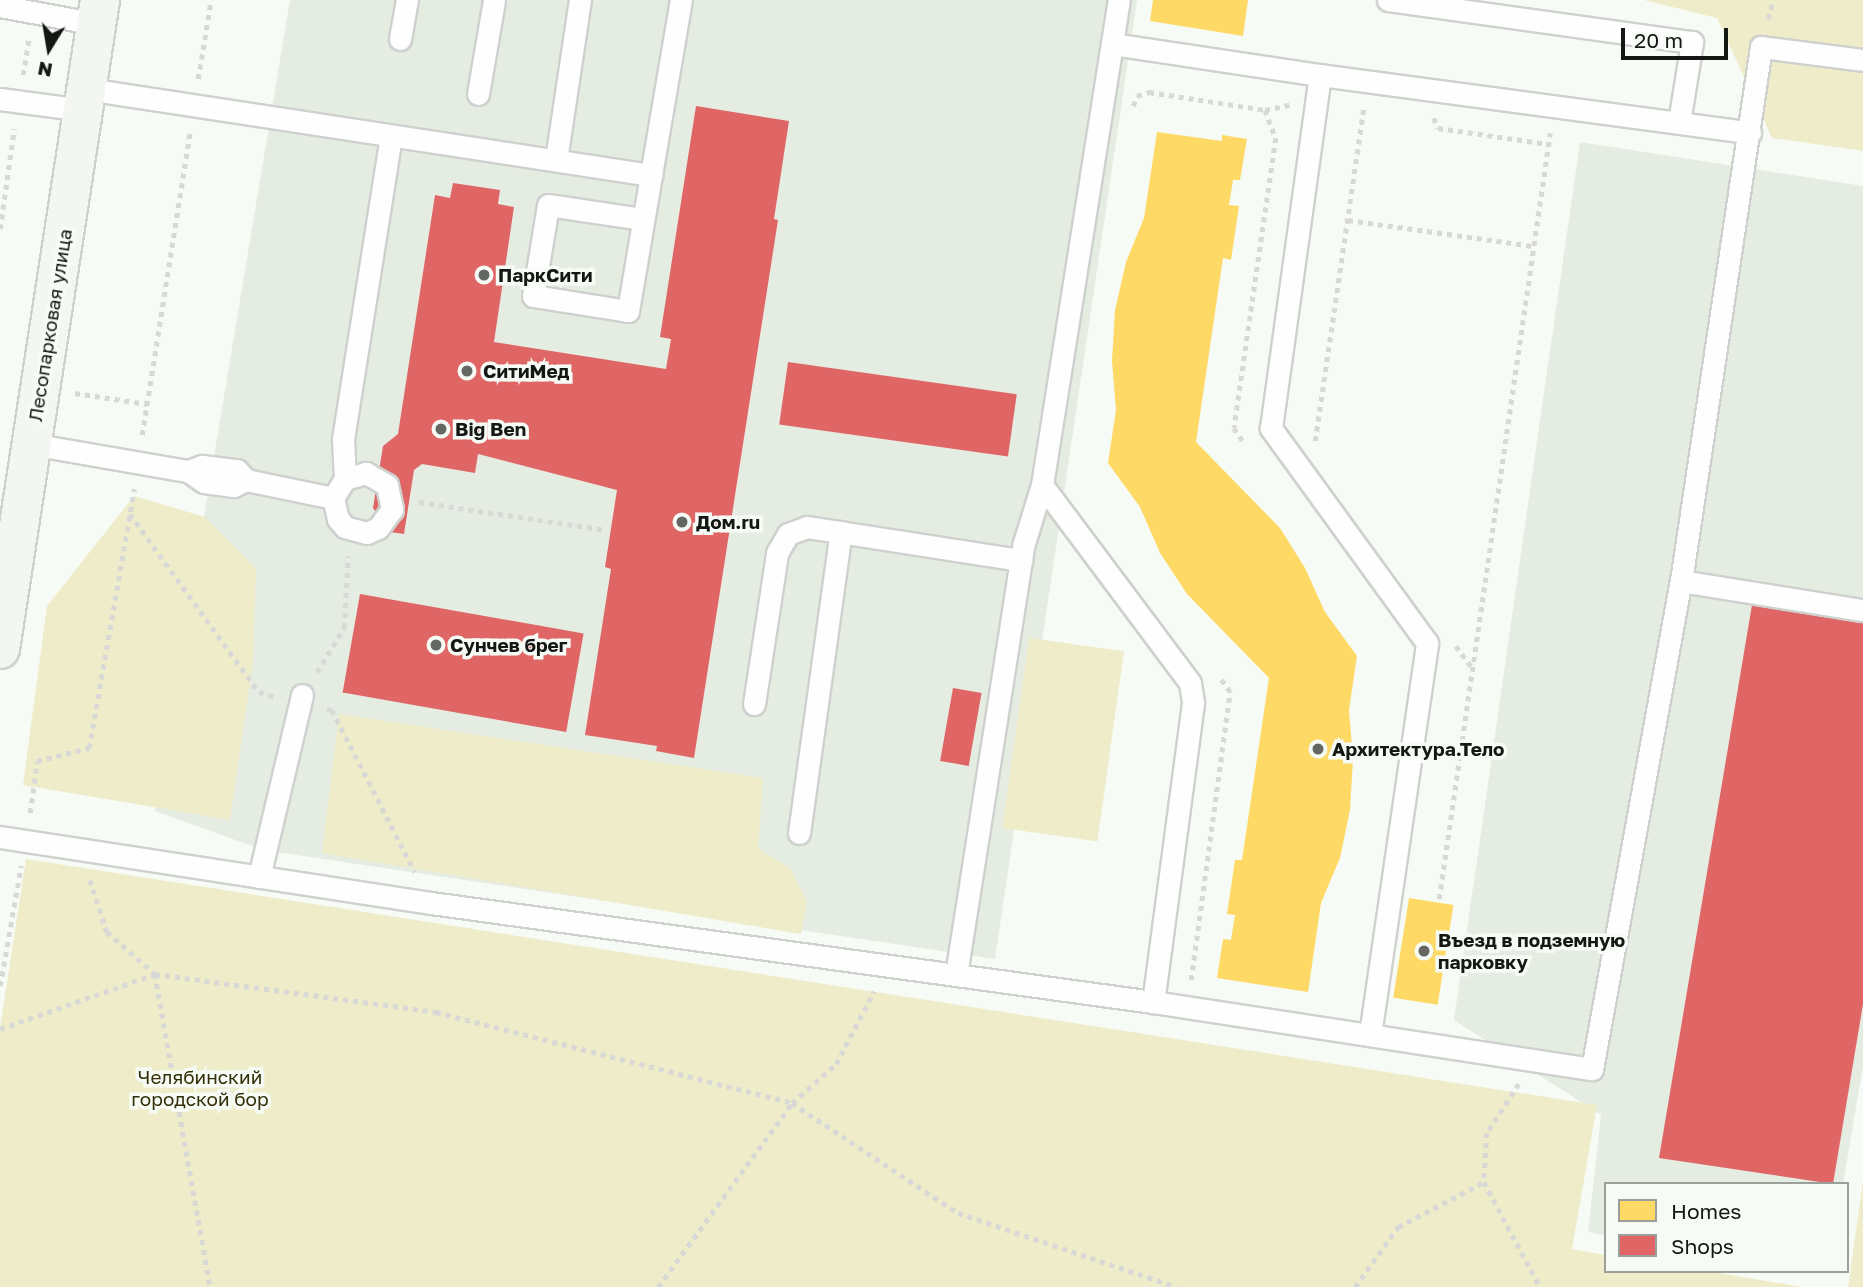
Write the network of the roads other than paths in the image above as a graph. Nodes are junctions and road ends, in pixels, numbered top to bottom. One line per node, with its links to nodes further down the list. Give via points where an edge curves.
1 (407, 0): 9 (lane)
2 (494, 0): 13 (lane)
3 (580, 0): 19 (lane)
4 (681, 0): 20 (lane)
5 (1119, 0): 10 (lane)
6 (1388, 0): 16 (lane, via 1692,42)
7 (0, 6): 8 (lane)
8 (99, 12): 15 (main road, Лесопарковая улица)
9 (400, 39)
10 (1112, 44): 12 (lane); 24 (lane)
11 (1863, 60): 17 (lane, via 1761,47)
12 (1320, 75): 16 (lane); 38 (lane, via 1271,428 1427,643)
13 (478, 94)
14 (0, 99): 15 (lane)
15 (85, 100): 18 (lane); 22 (main road, Лесопарковая улица)
16 (1679, 122): 17 (lane)
17 (1749, 132): 28 (lane)
18 (391, 136): 19 (lane); 23 (lane, via 343,439)
19 (555, 160): 20 (lane)
20 (651, 175): 21 (lane)
21 (643, 219): 21 (lane, via 548,205 533,296 628,311)
22 (31, 444): 25 (lane, via 188,471 204,482 234,486 246,480); 30 (main road, Лесопарковая улица)
23 (345, 479): 25 (lane); 25 (lane, via 366,473 378,477 387,485 392,509 378,528 355,531 338,519)
24 (1042, 485): 27 (lane); 37 (lane, via 1190,684 1193,703)
25 (333, 498)
26 (841, 532): 27 (lane); 32 (lane, via 807,527 788,534 777,553); 33 (lane)
27 (1021, 560): 36 (lane)
28 (1681, 582): 29 (lane); 38 (lane, via 1592,1069)
29 (1863, 610)
30 (2, 625)
31 (302, 695): 35 (lane)
32 (754, 704)
33 (799, 833)
34 (0, 837): 35 (lane)
35 (259, 877): 36 (lane)
36 (956, 975): 37 (lane)
37 (1153, 1002): 38 (lane)
38 (1370, 1035)

